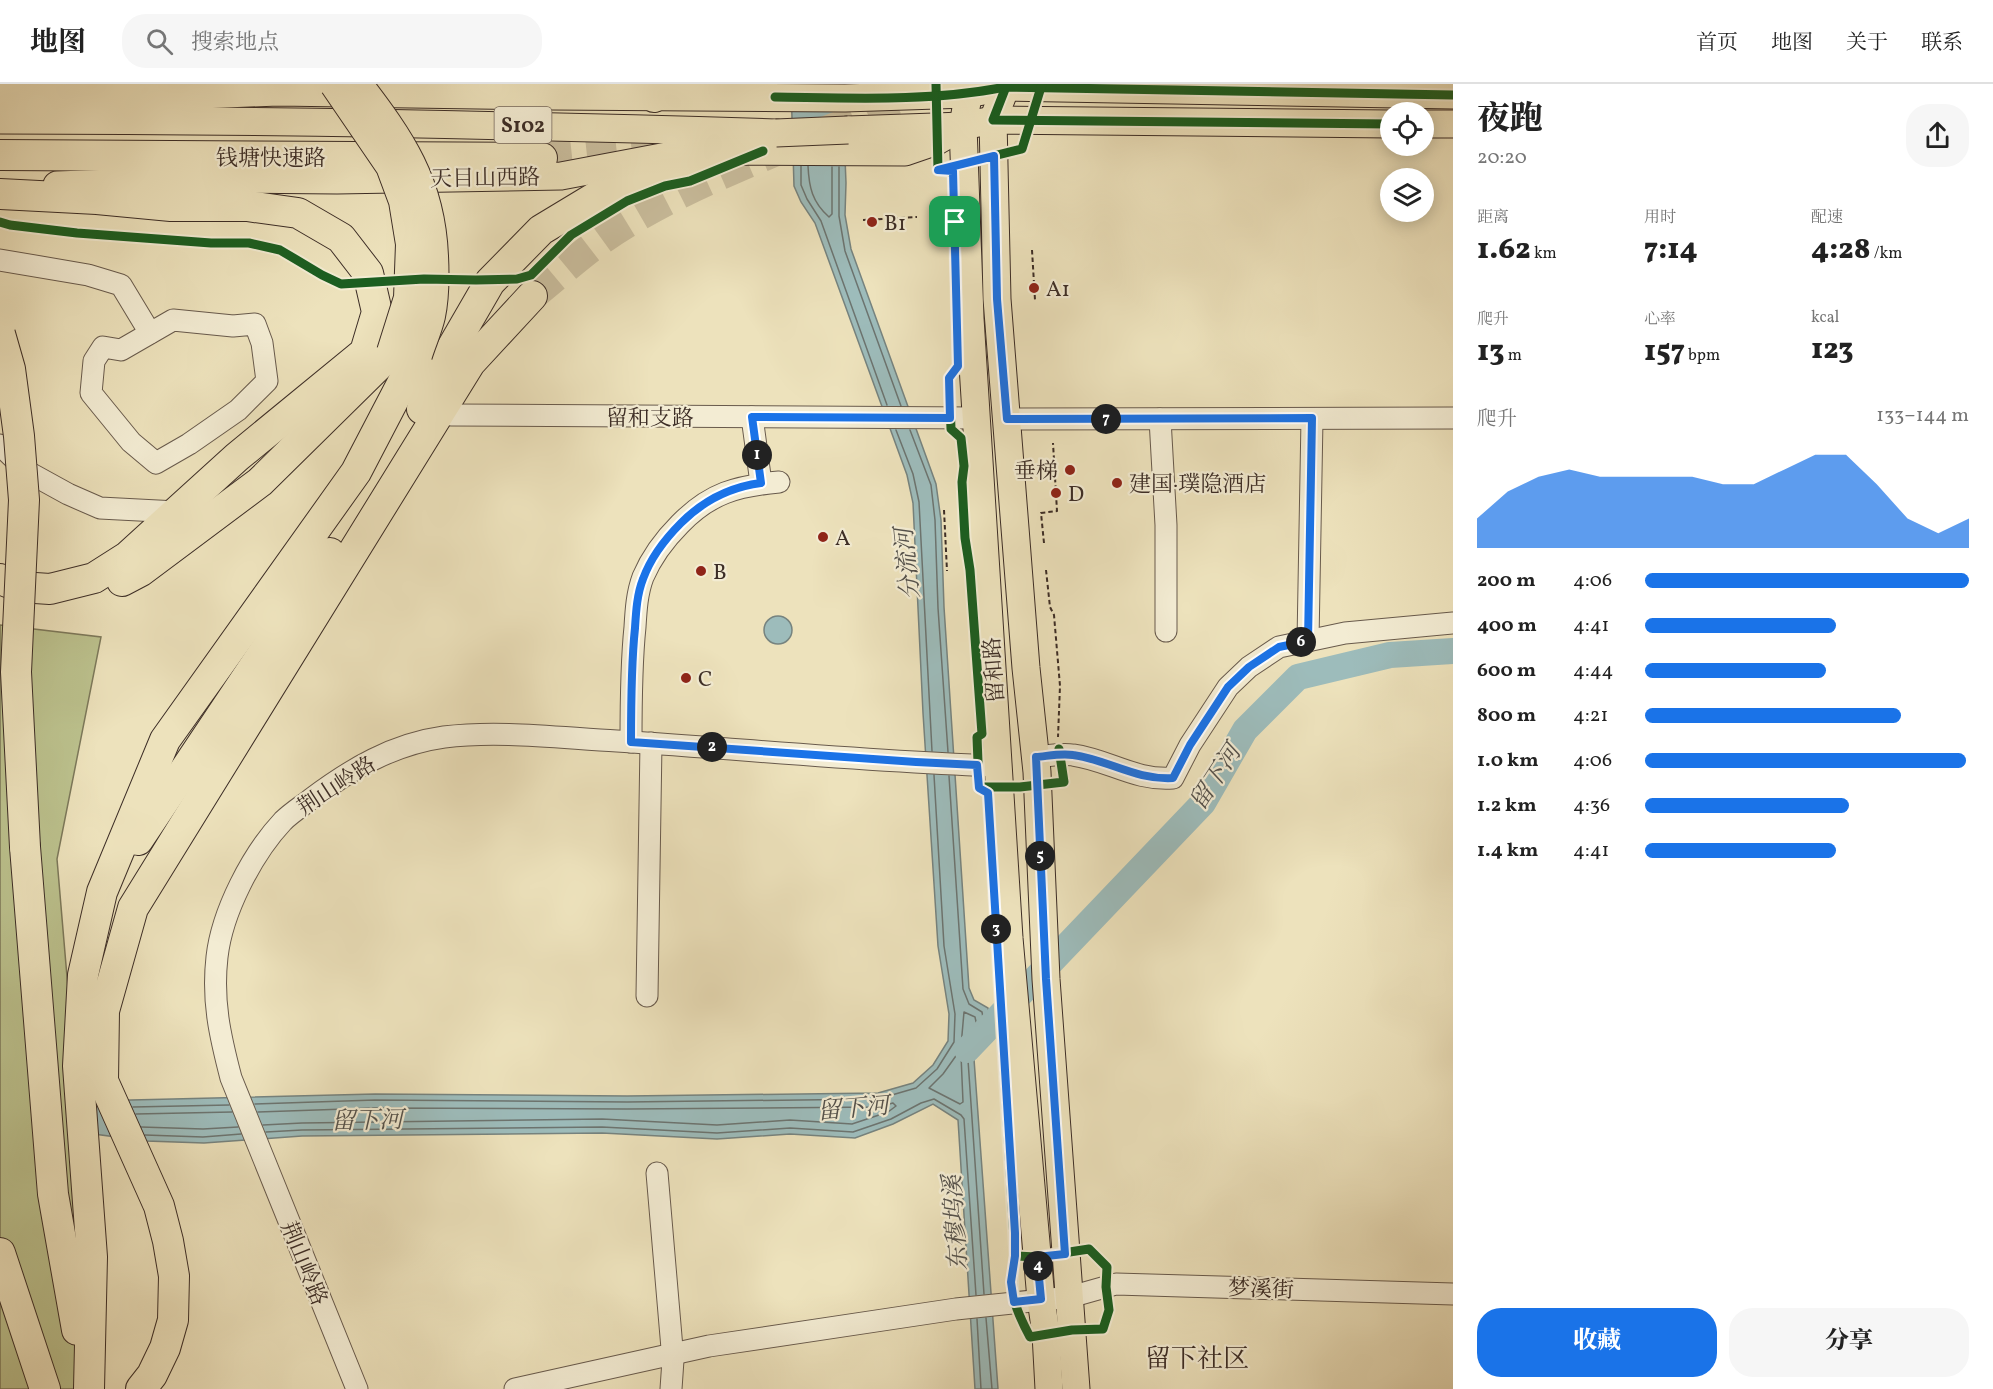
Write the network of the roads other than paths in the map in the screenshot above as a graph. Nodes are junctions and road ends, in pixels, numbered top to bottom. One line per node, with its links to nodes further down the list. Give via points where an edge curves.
1 (335, 84): 26 (highway, bridge, via 392,166 404,201 411,244)
2 (357, 84): 26 (highway, bridge, via 401,145 428,207 434,275 430,316)
3 (0, 85): 8 (main road)
4 (1006, 85): 6 (main road); 7 (main road); 10 (main road)
5 (647, 88): 6 (main road, S102, via 845,98); 8 (main road, S102)
6 (968, 89): 15 (main road, 留和路)
7 (1453, 95)
8 (175, 96): 9 (main road, S102)
9 (0, 97)
10 (993, 120): 12 (main road, 天目山西路); 15 (main road, 天目山西路 / S102); 32 (main road, 留和路, via 997,299)
11 (7, 121): 16 (main road, 天目山西路 / S102, via 426,123)
12 (1380, 124)
13 (1434, 124): 14 (main road)
14 (1453, 124)
15 (963, 126): 16 (main road, 天目山西路 / S102, bridge, via 851,140); 29 (main road, 留和路)
16 (778, 142): 17 (main road, 天目山西路)
17 (729, 151): 20 (main road, 天目山西路, via 667,156 561,176); 43 (highway, via 672,164 594,198 542,230 490,282 446,358 405,444)
18 (0, 155): 19 (highway, 钱塘快速路)
19 (542, 158)
20 (0, 186)
21 (0, 194): 35 (highway, via 171,206 247,206 298,213 340,238 368,273 377,312 364,352)
22 (0, 260): 24 (street, via 88,275 121,285)
23 (532, 296): 45 (highway, via 470,363)
24 (150, 333): 24 (street, via 121,350 103,346 94,361 91,393 130,441 156,463 238,410 267,381 255,324 233,326 173,320)
25 (0, 334): 58 (highway, bridge, via 10,369 24,500 16,672 25,848 53,1194)
26 (405, 354): 36 (highway, via 260,482 141,571 106,590 53,602); 44 (highway, via 356,472 165,740)
27 (451, 415): 28 (street, 留和支路)
28 (752, 417): 29 (street, 留和支路); 40 (street, via 770,483 745,485 692,511 654,555 643,579 632,663)
29 (977, 418): 42 (main road, 留和路)
30 (1312, 418): 31 (street); 33 (street); 39 (street)
31 (1453, 418)
32 (1007, 419): 33 (street); 41 (main road, 留和路, via 1025,656)
33 (1160, 419): 38 (street)
34 (0, 445): 35 (street, via 28,472 100,508)
35 (177, 512): 36 (highway, via 127,557 94,578 50,589 20,587)
36 (4, 593)
37 (1453, 623): 39 (street, via 1346,633)
38 (1166, 631)
39 (1308, 641): 41 (street, via 1279,647 1228,687 1173,778 1134,775 1084,757)
40 (641, 743): 42 (street, 荆山岭路); 46 (street); 60 (street, 荆山岭路, via 500,735 444,737 397,748 355,768 284,820 255,857 231,904 217,955 215,1002 231,1078)
41 (1051, 754): 50 (main road, 留和路, via 1045,967)
42 (999, 766): 51 (main road, 留和路, via 1014,1000)
43 (184, 771): 44 (highway); 45 (highway)
44 (101, 894): 58 (highway, via 83,975 78,1066 92,1257)
45 (133, 908): 59 (highway, via 104,1011 103,1081 159,1206 174,1275 173,1320 165,1348)
46 (647, 996)
47 (657, 1173): 54 (street)
48 (0, 1253): 57 (highway)
49 (1453, 1294): 50 (street, 梦溪街, via 1116,1284)
50 (1070, 1297): 51 (street, 梦溪街); 64 (main road, 留和路)
51 (1041, 1299): 54 (street, 梦溪街); 63 (main road, 留和路)
52 (0, 1309): 55 (highway)
53 (0, 1320): 55 (highway)
54 (673, 1354): 61 (street, 梦溪街); 62 (street)
55 (15, 1357): 56 (highway)
56 (27, 1389)
57 (45, 1389)
58 (88, 1389)
59 (141, 1389)
60 (357, 1389)
61 (515, 1389)
62 (671, 1389)
63 (1049, 1389)
64 (1076, 1389)

